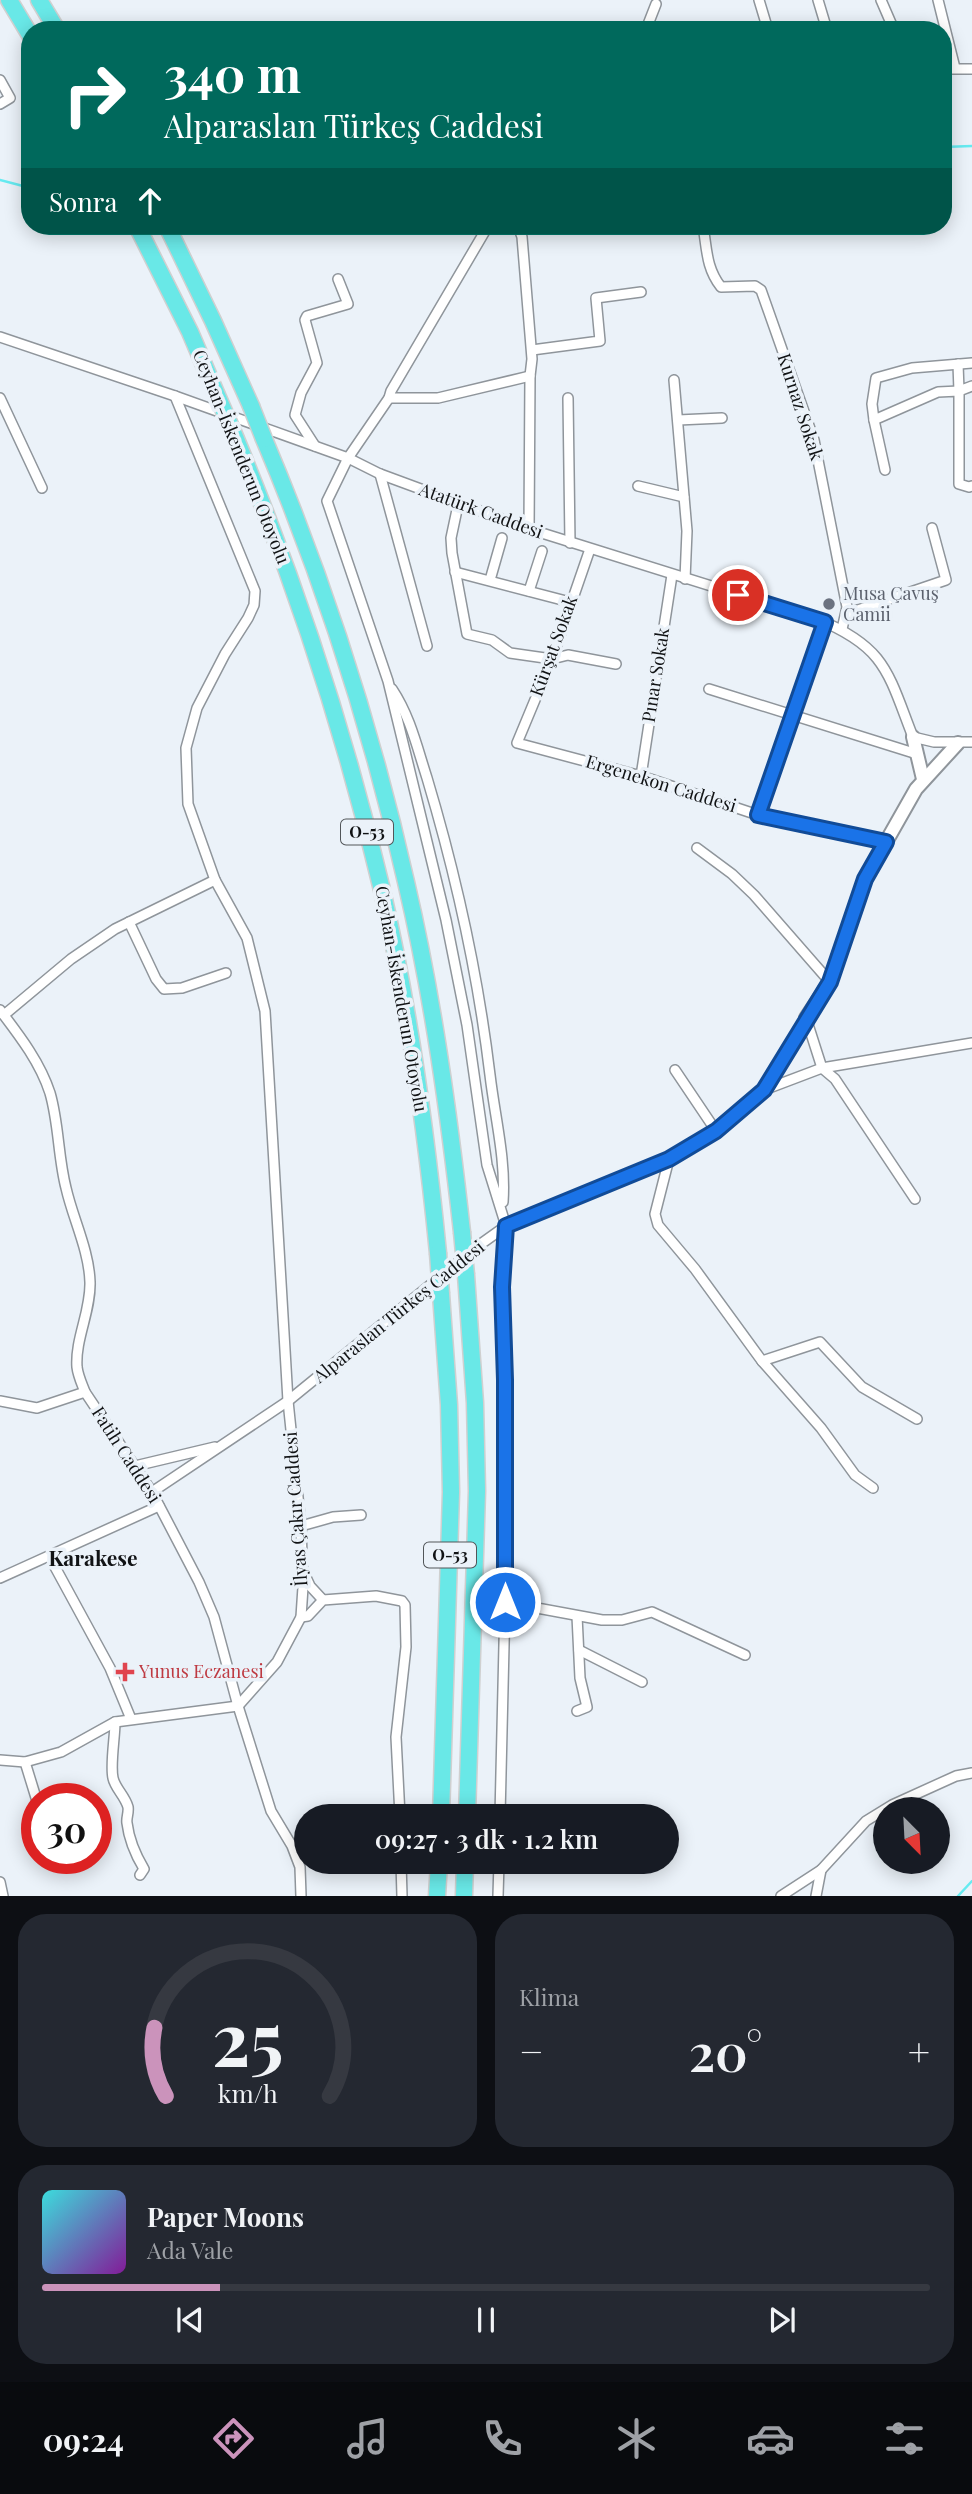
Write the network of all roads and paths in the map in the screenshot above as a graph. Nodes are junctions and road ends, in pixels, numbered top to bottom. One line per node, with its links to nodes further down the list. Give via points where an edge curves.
1 (9, 0): 8 (highway)
2 (39, 0): 9 (highway)
3 (759, 0): 11 (street)
4 (818, 0): 12 (street)
5 (881, 0): 13 (street)
6 (938, 0): 14 (street)
7 (656, 4): 10 (street)
8 (22, 21)
9 (52, 21)
10 (650, 21)
11 (765, 21)
12 (824, 21)
13 (890, 21)
14 (943, 21)
15 (952, 56): 17 (street)
16 (952, 68): 17 (street)
17 (955, 68): 18 (street)
18 (972, 69)
19 (0, 80): 20 (street, via 10,98)
20 (0, 104)
21 (142, 235): 129 (highway, Ceyhan-İskenderun Otoyolu / O-53, bridge, via 190,332 259,494 325,683 381,887 429,1163 449,1405 451,1492)
22 (171, 235): 130 (highway, Ceyhan-İskenderun Otoyolu / O-53, bridge, via 283,484 350,675 406,882 444,1085 462,1232 475,1403 477,1491)
23 (483, 235): 38 (street)
24 (521, 235): 29 (street)
25 (704, 235): 64 (street, Kurnaz Sokak, via 707,261 721,287 755,286 765,300 814,440)
26 (338, 279): 43 (street, via 348,304 305,320 317,363 295,415)
27 (640, 292): 29 (street, via 596,299 600,341)
28 (0, 337): 36 (street, Atatürk Caddesi)
29 (531, 350): 32 (street)
30 (972, 363): 31 (street)
31 (958, 364): 35 (street); 42 (street, via 912,368 876,379)
32 (530, 376): 38 (street, via 438,398); 53 (street)
33 (674, 380): 41 (street)
34 (972, 386): 35 (street)
35 (959, 391): 42 (street, via 937,392); 47 (street, via 959,484)
36 (175, 396): 43 (street, Atatürk Caddesi); 83 (street, İlyas Çakır Caddesi, via 255,591 248,618 198,708 186,748 188,804)
37 (0, 398): 49 (street)
38 (390, 398): 44 (street)
39 (568, 398): 55 (street)
40 (722, 418): 41 (street)
41 (678, 420): 50 (street)
42 (874, 420): 45 (street)
43 (315, 446): 44 (street, Atatürk Caddesi)
44 (348, 458): 46 (street, Atatürk Caddesi); 70 (street, via 327,508)
45 (885, 470)
46 (380, 474): 51 (street, Atatürk Caddesi); 67 (street)
47 (972, 485)
48 (638, 486): 50 (street)
49 (42, 488)
50 (684, 497): 60 (street)
51 (458, 505): 53 (street, Atatürk Caddesi); 58 (street, via 451,538)
52 (932, 528): 64 (street, via 946,580)
53 (529, 529): 55 (street, Atatürk Caddesi)
54 (502, 538): 61 (street)
55 (570, 543): 56 (street, Atatürk Caddesi)
56 (590, 548): 59 (street, Atatürk Caddesi); 63 (street, Kürşat Sokak)
57 (542, 551): 62 (street)
58 (456, 572): 61 (street); 68 (street, via 467,634 492,640 510,653)
59 (672, 575): 60 (street, Atatürk Caddesi); 78 (street, Pınar Sokak)
60 (685, 579): 65 (street, Atatürk Caddesi)
61 (490, 580): 62 (street)
62 (529, 591): 63 (street)
63 (570, 601): 68 (street, Kürşat Sokak)
64 (846, 614): 66 (street, Kurnaz Sokak)
65 (825, 622): 66 (street, Atatürk Caddesi); 72 (street)
66 (842, 629): 73 (street, Atatürk Caddesi, via 860,640 886,670)
67 (427, 646)
68 (552, 659): 69 (street, via 568,654); 75 (street, Kürşat Sokak)
69 (617, 664)
70 (388, 681): 96 (street, via 446,920 487,1166); 96 (street, via 405,709 456,887 488,1047 505,1175)
71 (709, 688): 72 (street)
72 (793, 716): 77 (street); 80 (street)
73 (913, 737): 76 (street); 77 (street)
74 (972, 742): 76 (street)
75 (517, 743): 78 (street, Ergenekon Caddesi)
76 (958, 743): 79 (street)
77 (917, 754): 79 (street)
78 (641, 776): 80 (street, Ergenekon Caddesi)
79 (923, 779): 81 (street)
80 (758, 815): 81 (street, Ergenekon Caddesi)
81 (886, 842): 86 (street, via 865,879)
82 (697, 848): 86 (street, via 754,895)
83 (215, 880): 84 (street); 101 (street, İlyas Çakır Caddesi, via 247,938 265,1011)
84 (129, 922): 85 (street, via 164,989 182,988); 87 (street, via 71,959)
85 (226, 973)
86 (830, 982): 88 (street)
87 (2, 1013): 99 (street, Fatih Caddesi, via 27,1046 50,1093 66,1187 89,1265 77,1367)
88 (806, 1018): 90 (street); 92 (street)
89 (972, 1043): 90 (street)
90 (822, 1068): 92 (street); 95 (street, via 835,1079)
91 (675, 1070): 93 (street)
92 (764, 1090): 93 (street, Alparaslan Türkeş Caddesi)
93 (716, 1131): 94 (street, Alparaslan Türkeş Caddesi)
94 (669, 1159): 97 (street, Alparaslan Türkeş Caddesi); 98 (street, via 654,1214 658,1224)
95 (915, 1199)
96 (502, 1211): 97 (street)
97 (506, 1226): 101 (street, Alparaslan Türkeş Caddesi); 114 (street, via 502,1287)
98 (762, 1361): 102 (street, via 820,1342 862,1387); 105 (street, via 855,1475)
99 (85, 1392): 100 (street, via 37,1408); 104 (street, Fatih Caddesi)
100 (0, 1401)
101 (288, 1401): 103 (street, Alparaslan Türkeş Caddesi); 109 (street, İlyas Çakır Caddesi)
102 (917, 1419)
103 (223, 1445): 104 (street); 106 (street, Alparaslan Türkeş Caddesi)
104 (135, 1466): 106 (street, Fatih Caddesi)
105 (873, 1488)
106 (152, 1492): 107 (street, Fatih Caddesi)
107 (159, 1506): 110 (street); 120 (street, Fatih Caddesi, via 214,1617)
108 (361, 1515): 109 (street)
109 (301, 1526): 111 (street, İlyas Çakır Caddesi)
110 (49, 1556): 112 (street); 122 (street, via 110,1668)
111 (302, 1568): 113 (street, via 310,1586); 116 (street, İlyas Çakır Caddesi)
112 (0, 1578)
113 (324, 1600): 116 (street); 128 (street, via 376,1596 405,1605 407,1647 396,1737)
114 (505, 1602): 115 (street); 131 (street)
115 (577, 1616): 117 (street); 118 (street, via 622,1620 652,1612)
116 (301, 1617): 120 (street, via 277,1662)
117 (579, 1650): 119 (street); 121 (street, via 587,1707)
118 (746, 1655)
119 (642, 1682)
120 (238, 1706): 122 (street); 140 (street, Fatih Caddesi, via 271,1811 300,1867)
121 (577, 1711)
122 (131, 1719): 123 (street)
123 (115, 1722): 125 (street, via 61,1752); 137 (street, via 114,1781 125,1798 131,1846 144,1869)
124 (0, 1760): 125 (street)
125 (25, 1762): 127 (street)
126 (972, 1773): 132 (street, via 956,1776 866,1821)
127 (31, 1783)
128 (399, 1804)
129 (441, 1804)
130 (467, 1804)
131 (500, 1804)
132 (821, 1870): 145 (street); 146 (street)
133 (401, 1874): 141 (street)
134 (439, 1874): 142 (highway)
135 (465, 1874): 143 (highway)
136 (499, 1874): 144 (street)
137 (139, 1875)
138 (0, 1882): 139 (street)
139 (3, 1895)
140 (301, 1895)
141 (402, 1895)
142 (438, 1895)
143 (464, 1895)
144 (498, 1895)
145 (781, 1895)
146 (816, 1895)

